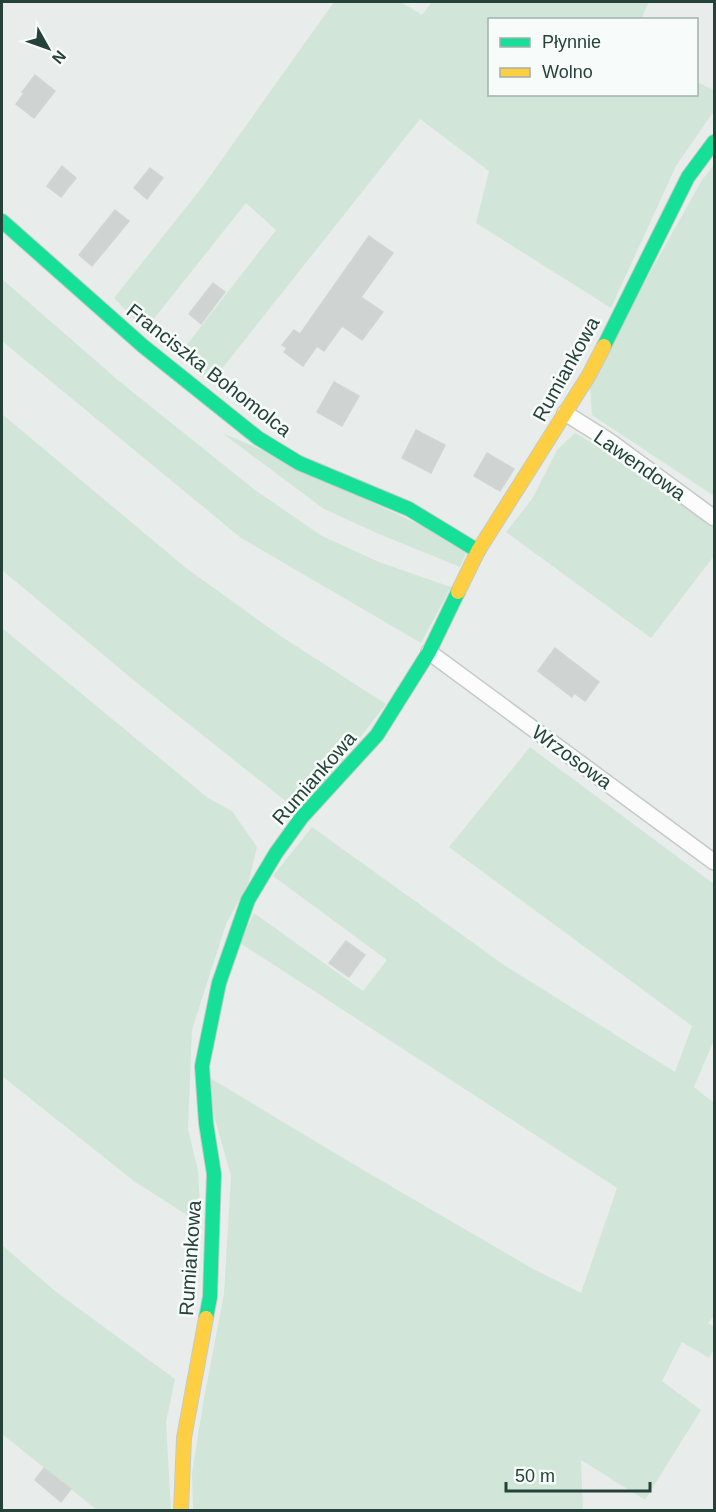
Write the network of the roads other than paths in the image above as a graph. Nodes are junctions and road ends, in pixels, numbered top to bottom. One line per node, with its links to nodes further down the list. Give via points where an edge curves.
1 (714, 142): 3 (street, Rumiankowa, via 688,177)
2 (2, 221): 5 (street, Franciszka Bohomolca, via 143,346 258,438 299,463 409,509)
3 (566, 413): 4 (street, Lawendowa); 5 (street, Rumiankowa)
4 (714, 518)
5 (478, 551): 6 (street, Rumiankowa)
6 (429, 652): 7 (street, Wrzosowa); 8 (street, Rumiankowa, via 377,735 302,817 276,853 248,900 219,982 202,1066 214,1174 210,1297 184,1438)
7 (714, 862)
8 (182, 1510)

